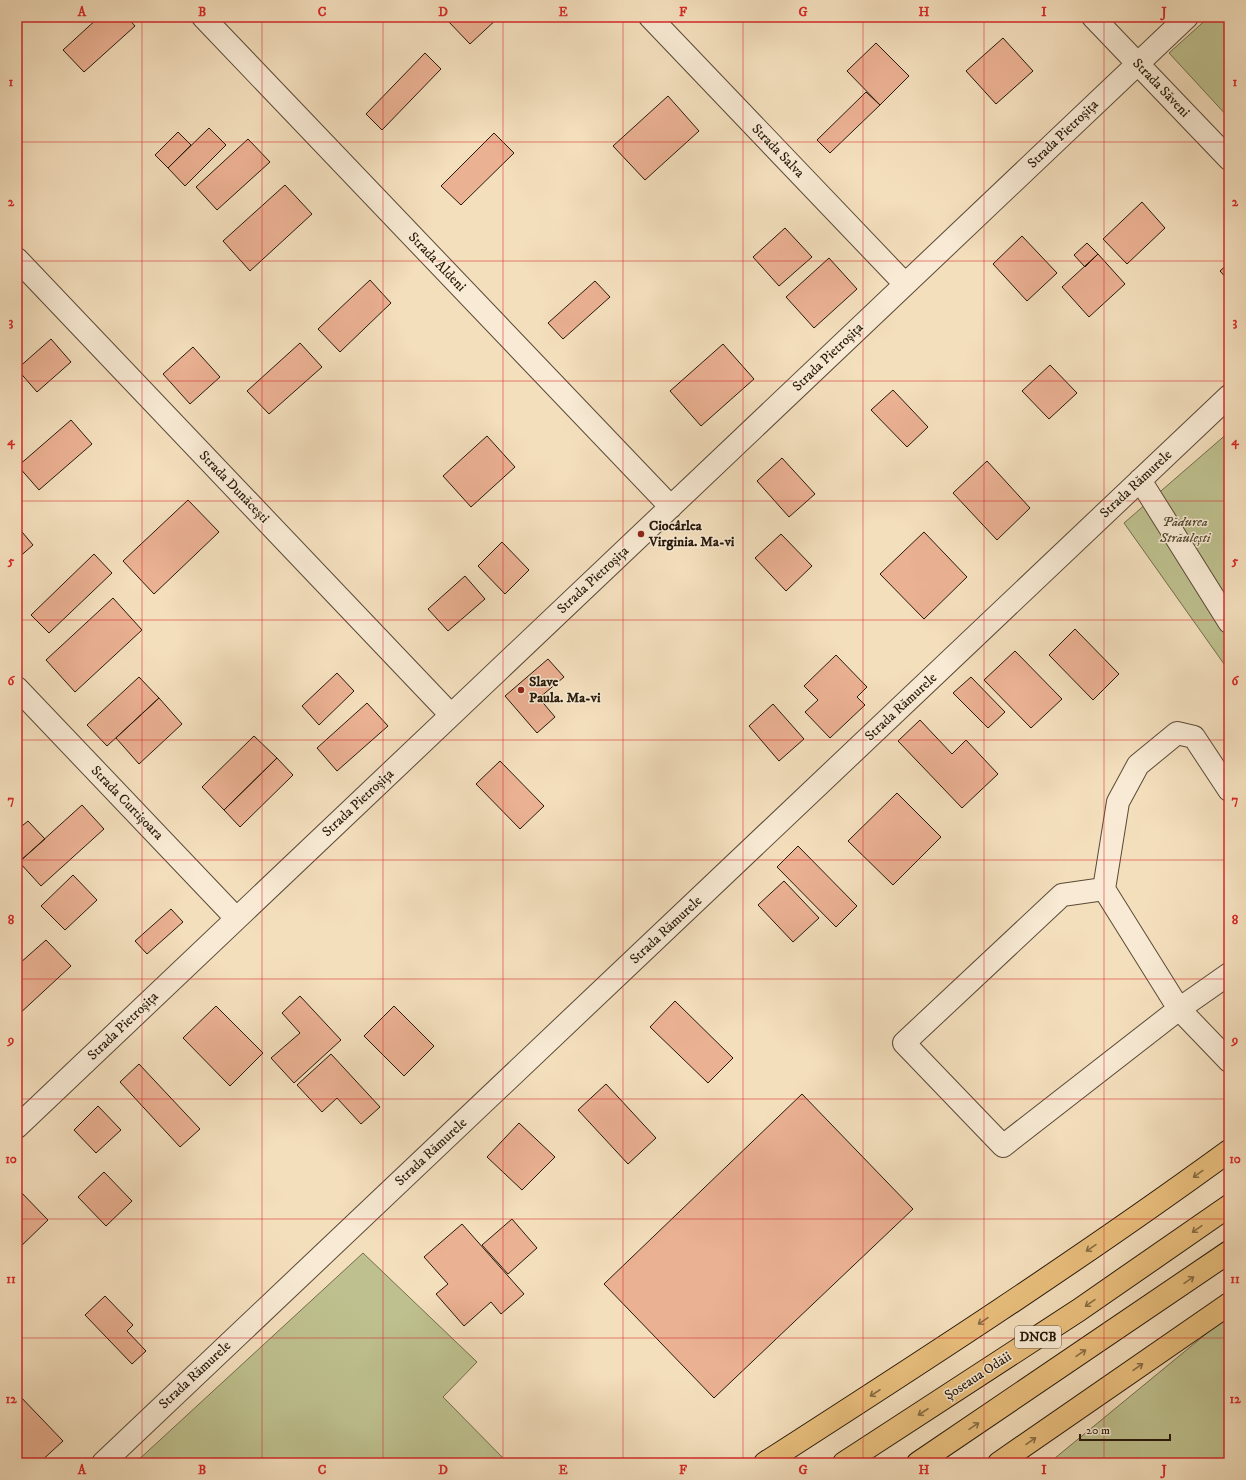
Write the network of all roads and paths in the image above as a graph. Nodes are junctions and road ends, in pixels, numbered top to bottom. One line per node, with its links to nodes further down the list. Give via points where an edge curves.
1 (203, 17): 11 (street, Strada Aldeni)
2 (650, 17): 8 (street, Strada Salva)
3 (1093, 17): 5 (street, Strada Săveni)
4 (1187, 17): 5 (street, Strada Pietroșița)
5 (1138, 64): 6 (street, Strada Săveni); 8 (street, Strada Pietroșița)
6 (1229, 159)
7 (17, 259): 14 (street, Strada Dunăcești)
8 (905, 284): 11 (street, Strada Pietroșița)
9 (1229, 396): 10 (street, Strada Rămurele)
10 (1140, 480): 12 (street); 26 (street, Strada Rămurele)
11 (671, 506): 14 (street, Strada Pietroșița)
12 (1229, 622)
13 (17, 688): 17 (street, Strada Curtișoara)
14 (451, 715): 17 (street, Strada Pietroșița)
15 (1229, 790): 16 (street, via 1194,737 1177,733 1138,765 1118,802)
16 (1104, 889): 19 (street); 19 (street, via 1062,895 904,1043 1003,1146)
17 (236, 918): 21 (street, Strada Pietroșița)
18 (1229, 974): 19 (street)
19 (1179, 1009): 20 (street)
20 (1229, 1061)
21 (17, 1126)
22 (1229, 1151): 27 (main road, one-way to 27, via 1073,1261)
23 (1229, 1206): 28 (main road, Șoseaua Odăii / DNCB, one-way to 28, via 1079,1310)
24 (1229, 1252): 29 (main road, DNCB, one-way to 24)
25 (1229, 1304): 30 (main road, one-way to 25)
26 (102, 1463)
27 (765, 1463)
28 (844, 1463)
29 (918, 1463)
30 (999, 1463)

